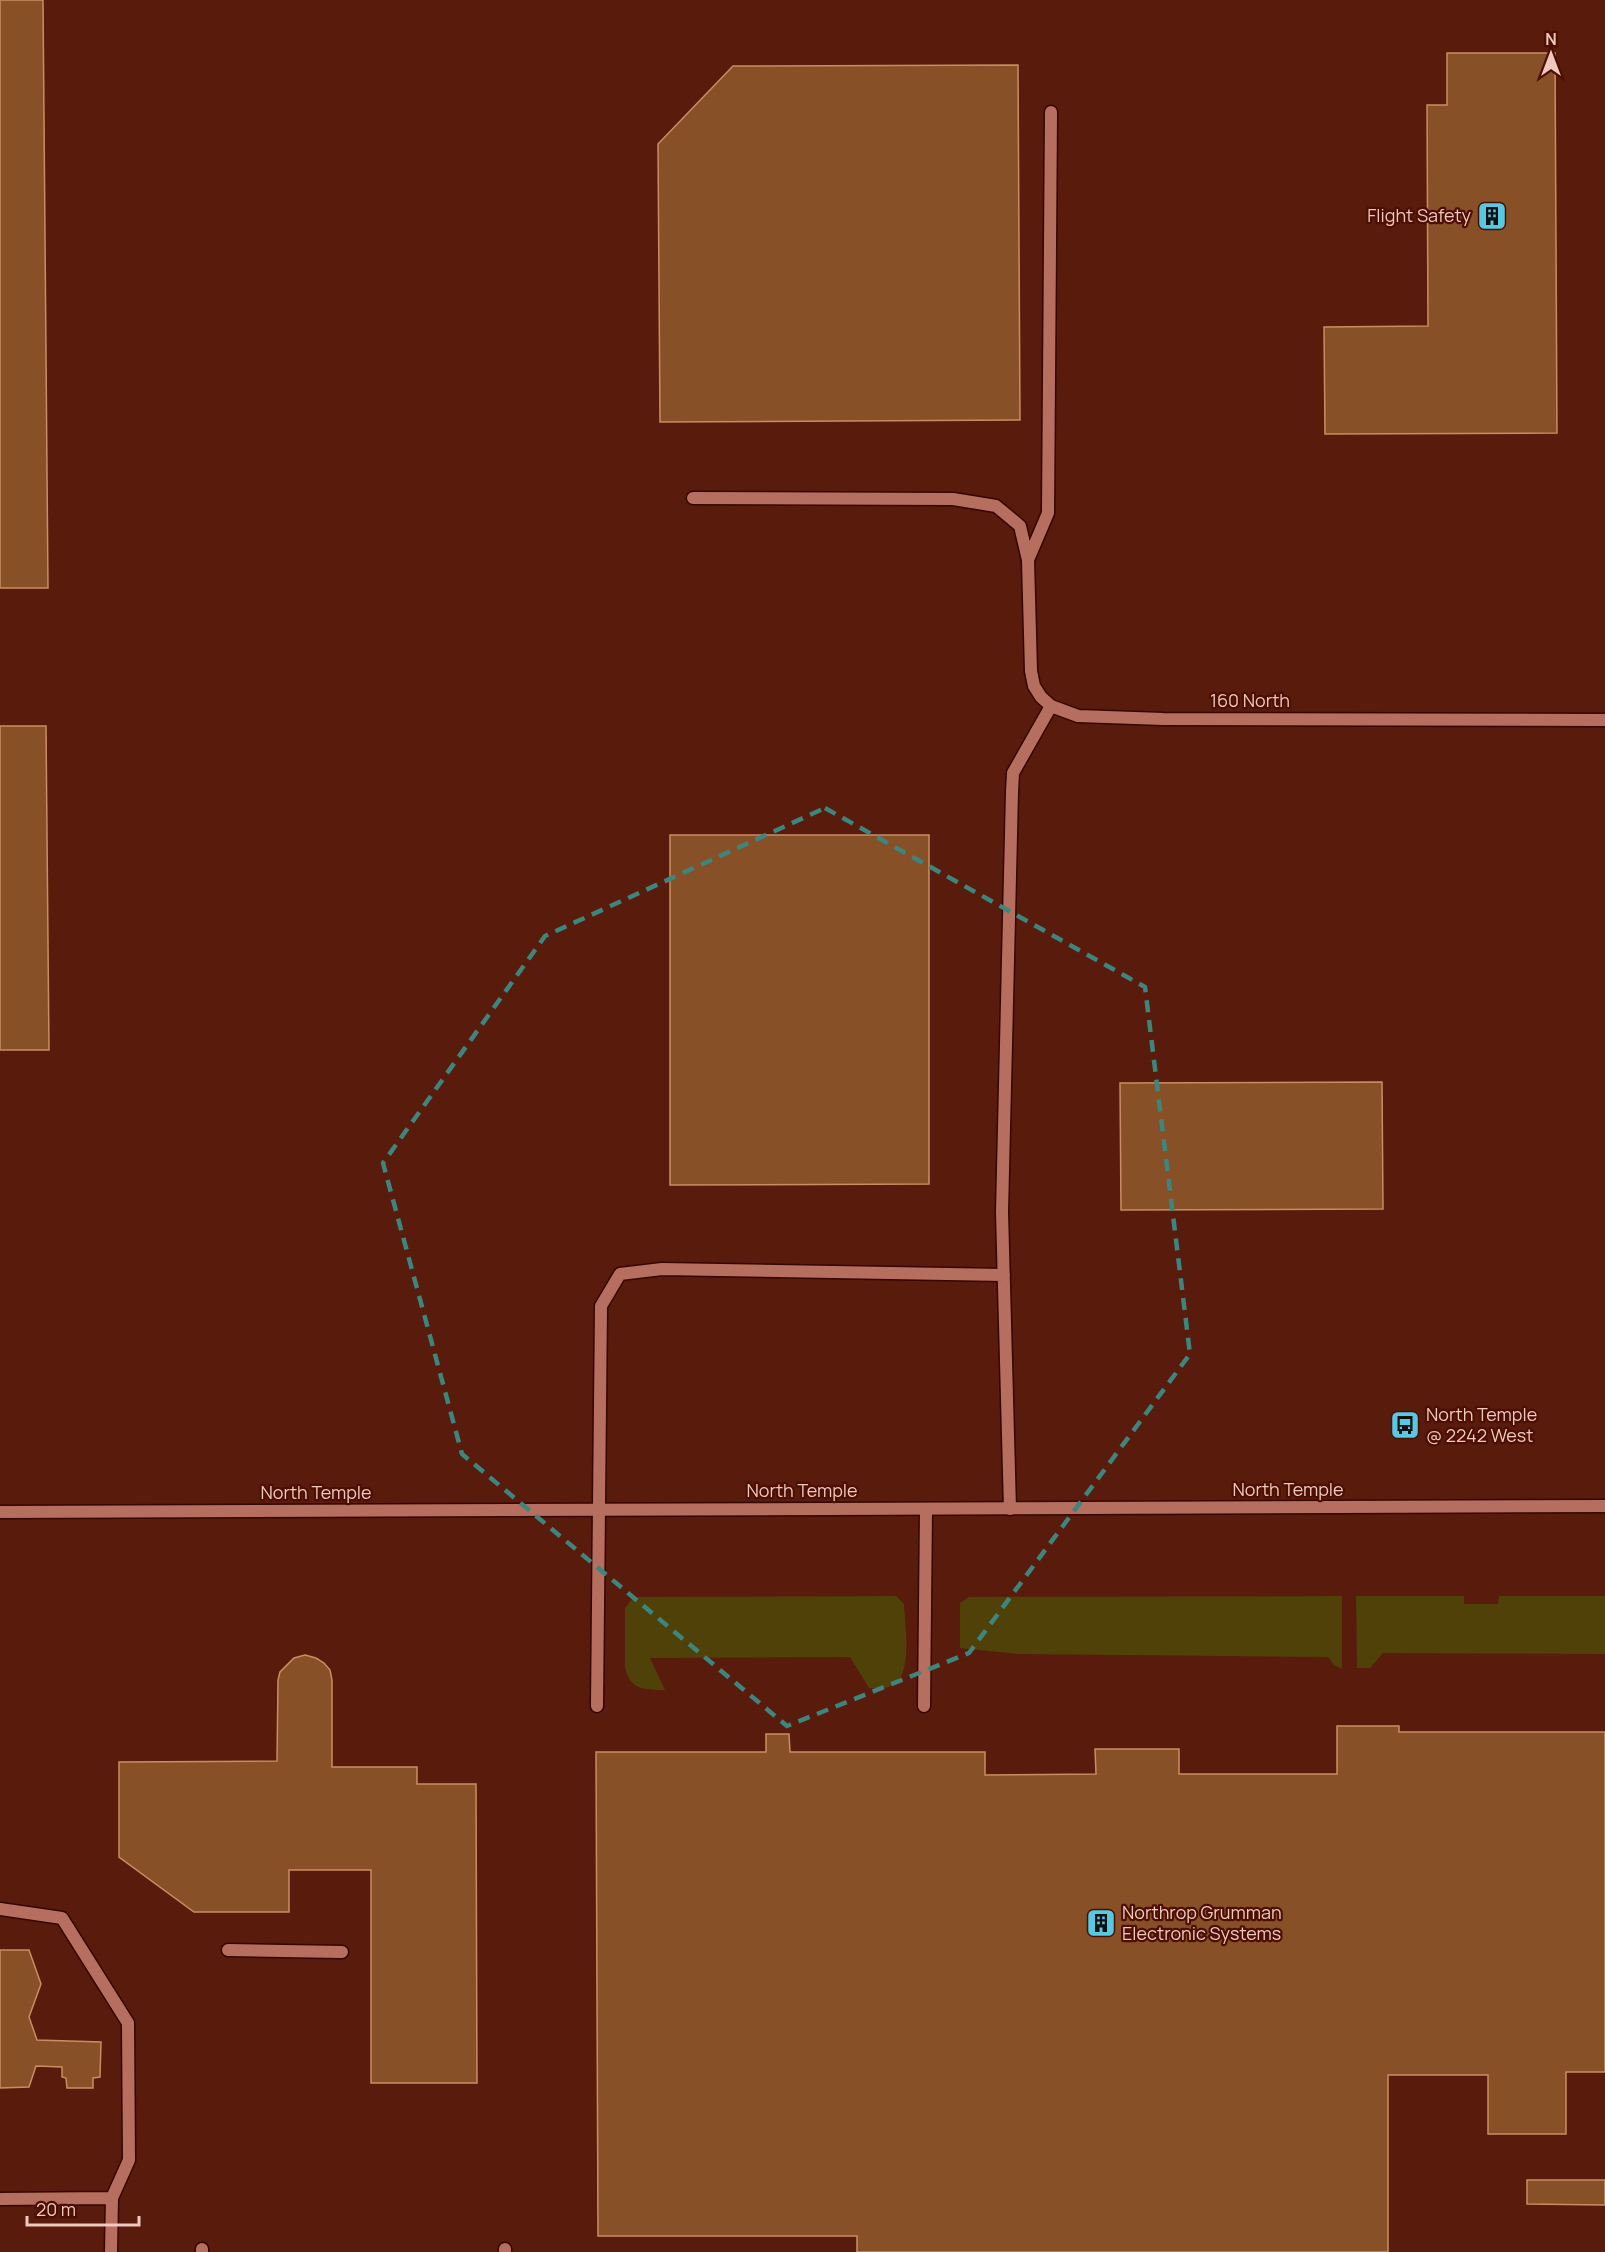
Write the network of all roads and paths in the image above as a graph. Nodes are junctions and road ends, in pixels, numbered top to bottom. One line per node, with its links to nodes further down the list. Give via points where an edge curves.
1 (1051, 112): 3 (street, via 1048,513)
2 (693, 498): 3 (street, via 953,499 996,506 1020,526)
3 (1028, 560): 4 (street, via 1031,671 1034,686)
4 (1051, 706): 5 (street, 160 North, via 1078,716 1163,719); 6 (street, via 1013,773 1002,1162)
5 (1605, 720)
6 (1005, 1275): 9 (street); 10 (street, via 662,1269 620,1274 601,1306)
7 (1605, 1506): 9 (street, North Temple)
8 (926, 1509): 9 (street, North Temple); 10 (street, North Temple); 13 (street)
9 (1010, 1509)
10 (599, 1510): 11 (street, North Temple); 12 (street)
11 (0, 1512)
12 (597, 1706)
13 (924, 1706)
14 (0, 1909): 17 (street, via 62,1918 128,2023 129,2160)
15 (228, 1950): 16 (street)
16 (342, 1952)
17 (112, 2198): 18 (street); 19 (street)
18 (0, 2199)
19 (111, 2252)

